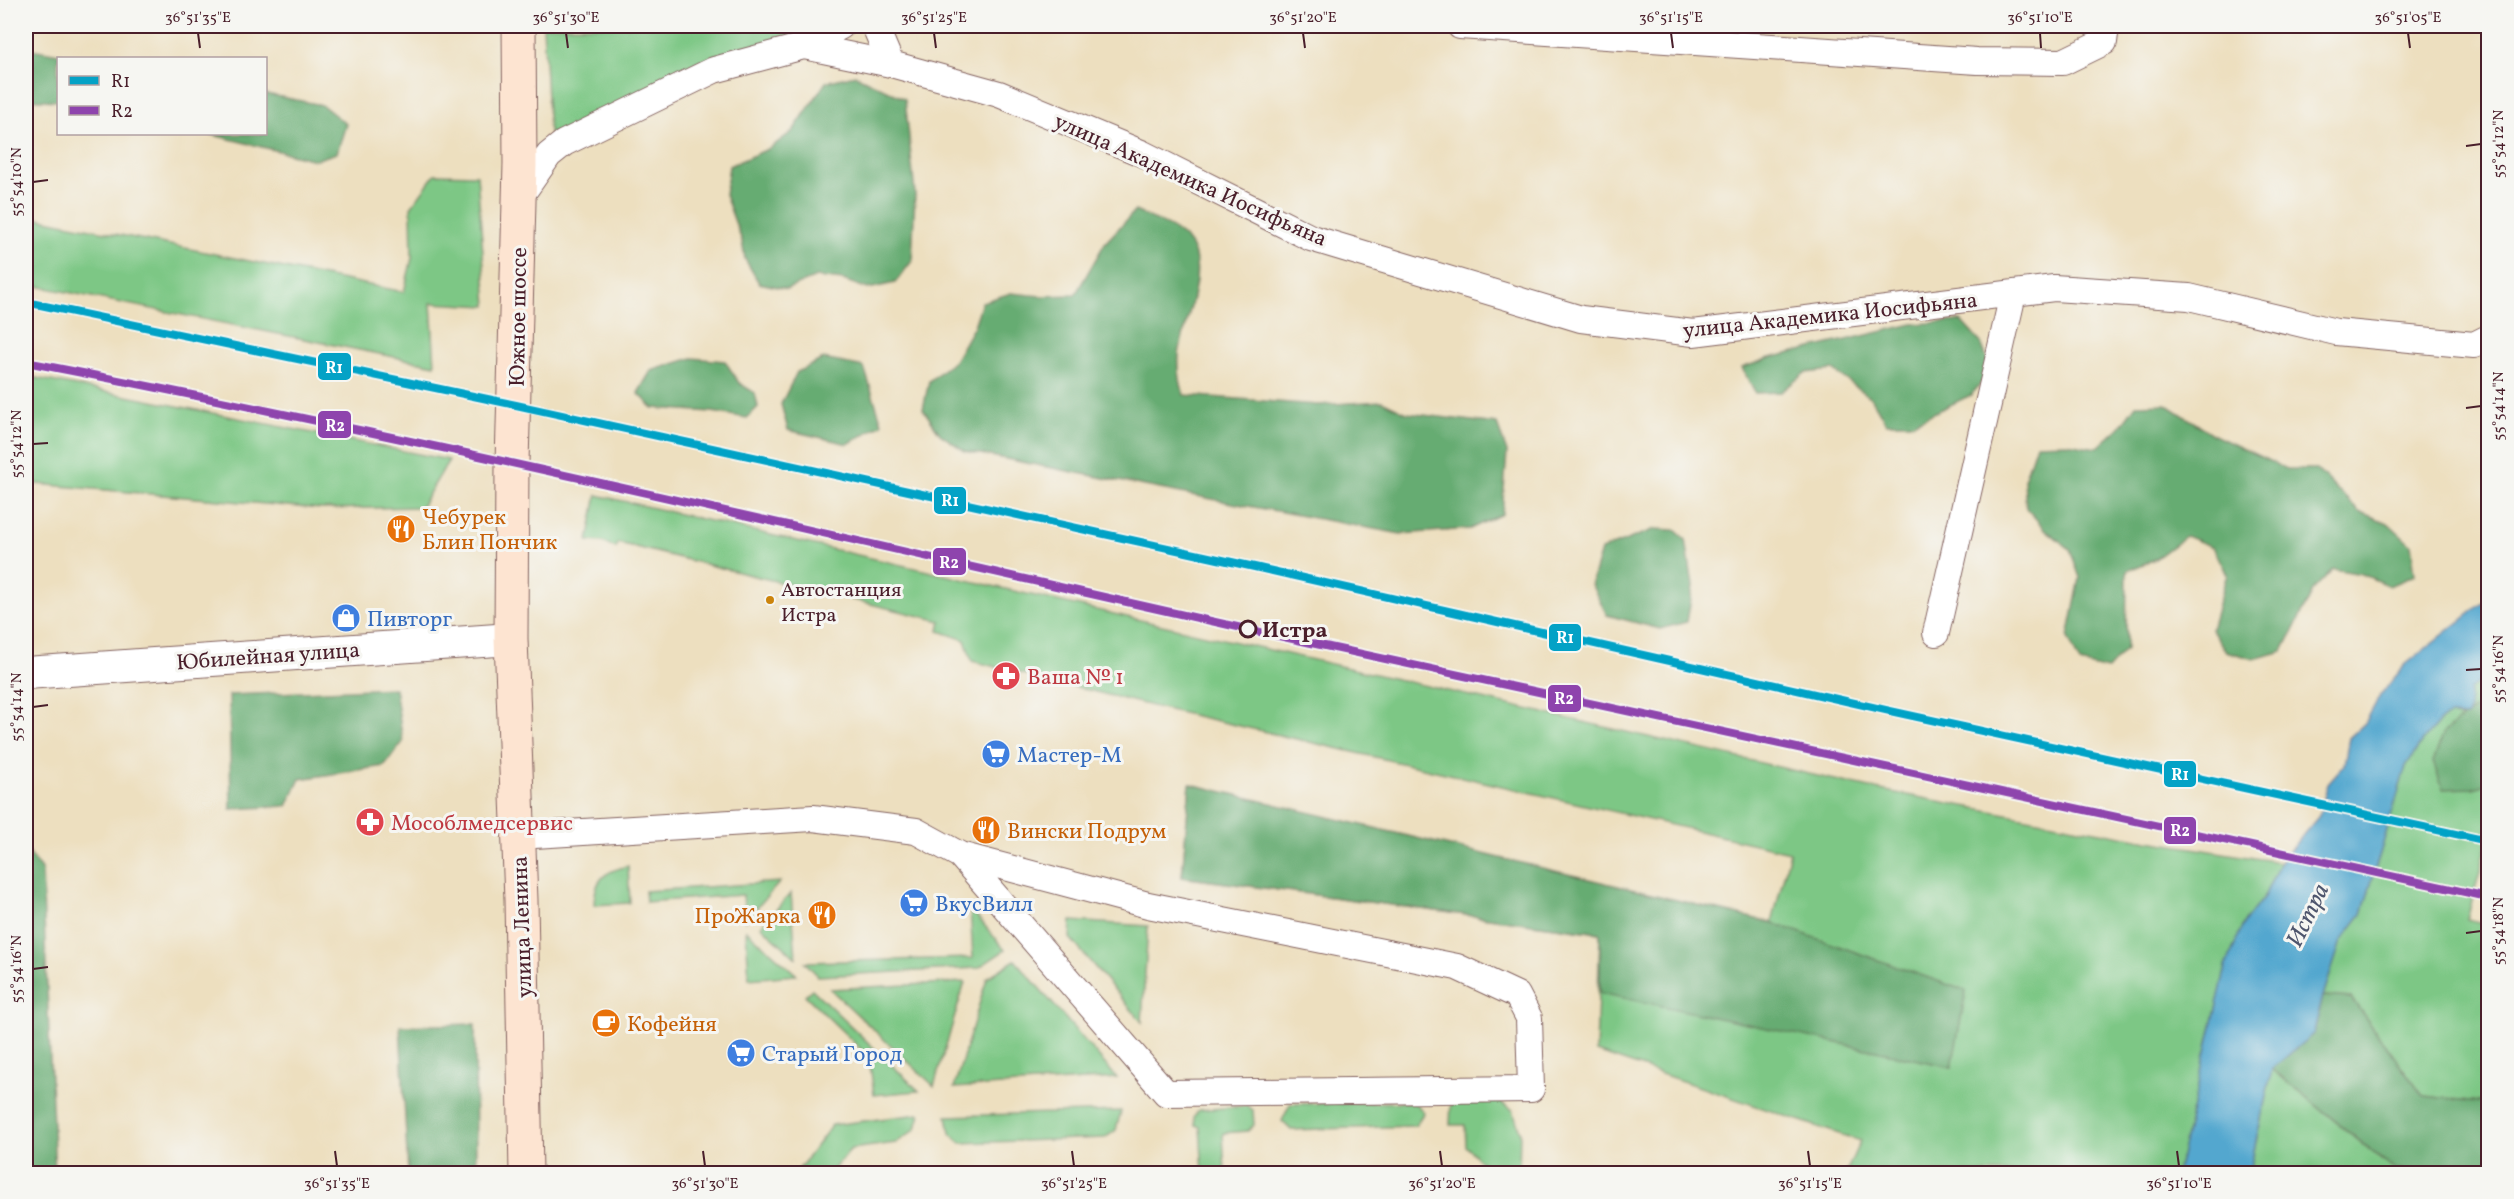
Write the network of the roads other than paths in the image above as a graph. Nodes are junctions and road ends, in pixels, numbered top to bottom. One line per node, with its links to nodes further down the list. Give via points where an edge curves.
1 (519, 26): 8 (main road, Южное шоссе)
2 (841, 26): 6 (street)
3 (875, 26): 7 (street)
4 (1460, 26): 5 (street, via 1977,61 2063,62 2104,42)
5 (2106, 26)
6 (804, 46): 7 (street, улица Академика Иосифьяна); 8 (street, улица Академика Иосифьяна, via 714,70 564,144 549,155)
7 (891, 64): 9 (street, улица Академика Иосифьяна, via 999,94 1119,144 1311,238 1581,320 1693,333)
8 (519, 198): 11 (main road, Южное шоссе)
9 (2013, 294): 10 (street, улица Академика Иосифьяна, via 2074,288 2189,297 2337,332 2474,345); 12 (street, улица Академика Иосифьяна)
10 (2488, 338)
11 (511, 624): 13 (street, Юбилейная улица); 14 (main road, улица Ленина)
12 (1936, 633)
13 (26, 673)
14 (518, 836): 15 (street, via 813,818 916,831); 16 (main road, улица Ленина)
15 (960, 855): 15 (street, via 1166,1093 1531,1089 1529,1018 1516,995 1457,967 1148,905)
16 (526, 1173)

